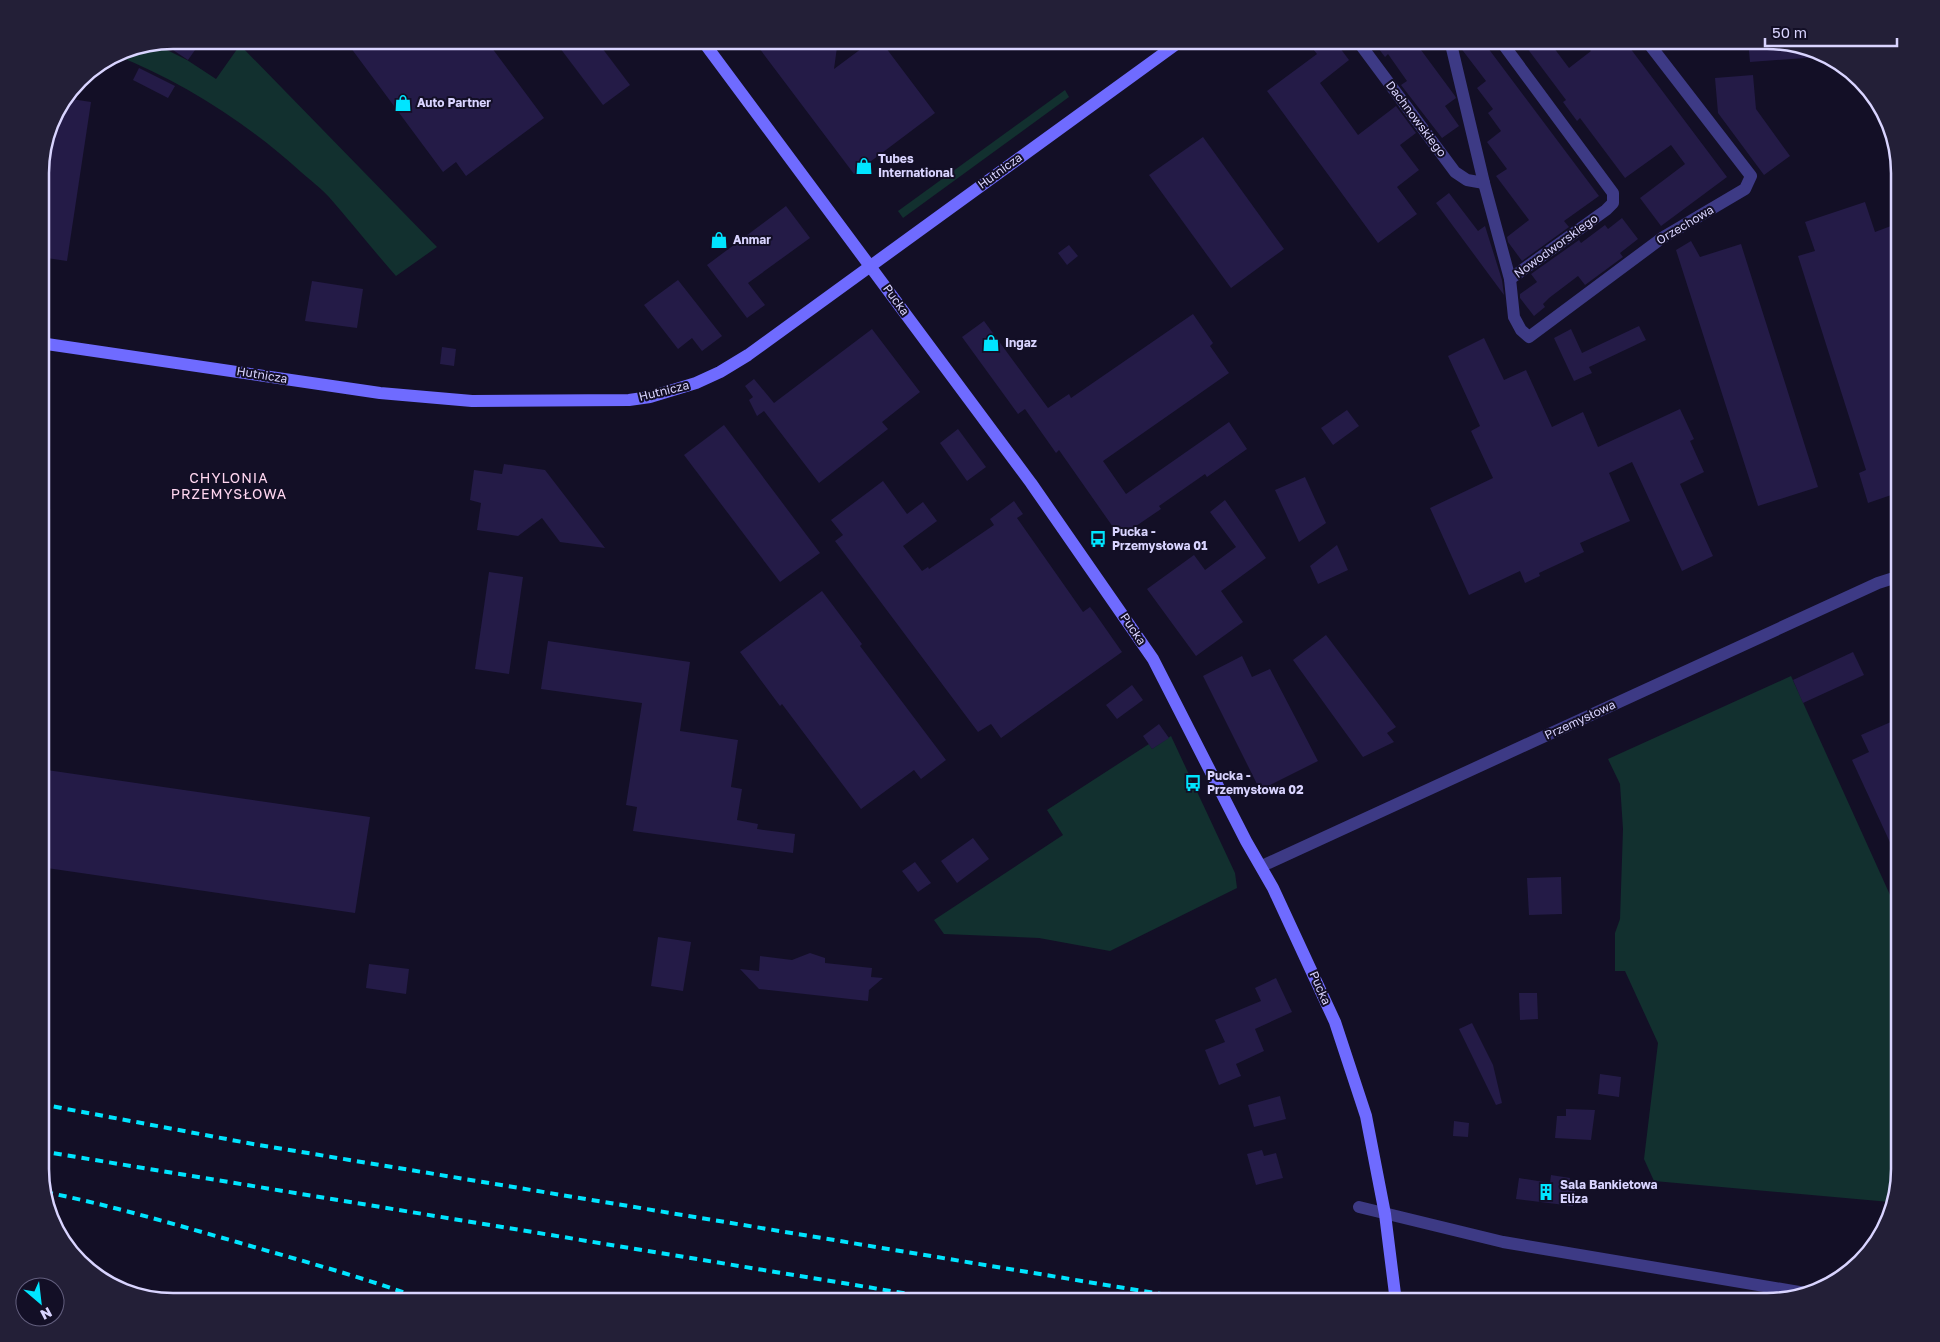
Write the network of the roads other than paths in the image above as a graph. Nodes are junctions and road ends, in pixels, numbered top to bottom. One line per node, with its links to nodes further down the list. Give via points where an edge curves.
1 (709, 49): 8 (street, Pucka)
2 (1170, 49): 8 (street, Hutnicza)
3 (1364, 49): 7 (street, Dachnowskiego, via 1455,172 1467,180)
4 (1452, 49): 7 (street, Nowodworskiego)
5 (1507, 49): 9 (street, Nowodworskiego, via 1613,193 1613,203 1606,210)
6 (1653, 49): 9 (street, Orzechowa, via 1751,176 1745,189 1662,238 1529,337 1514,317)
7 (1484, 183): 9 (street, Nowodworskiego)
8 (870, 265): 10 (street, Hutnicza, via 720,372 674,391 629,400 472,401 380,393); 12 (street, Pucka, via 1032,483 1130,623 1153,659 1246,841)
9 (1510, 279)
10 (49, 344)
11 (1891, 579): 12 (street, Przemysłowa)
12 (1262, 866): 15 (street, Pucka, via 1335,1022 1366,1116 1385,1214)
13 (1359, 1207): 14 (street, via 1503,1242)
14 (1792, 1291)
15 (1395, 1293)

